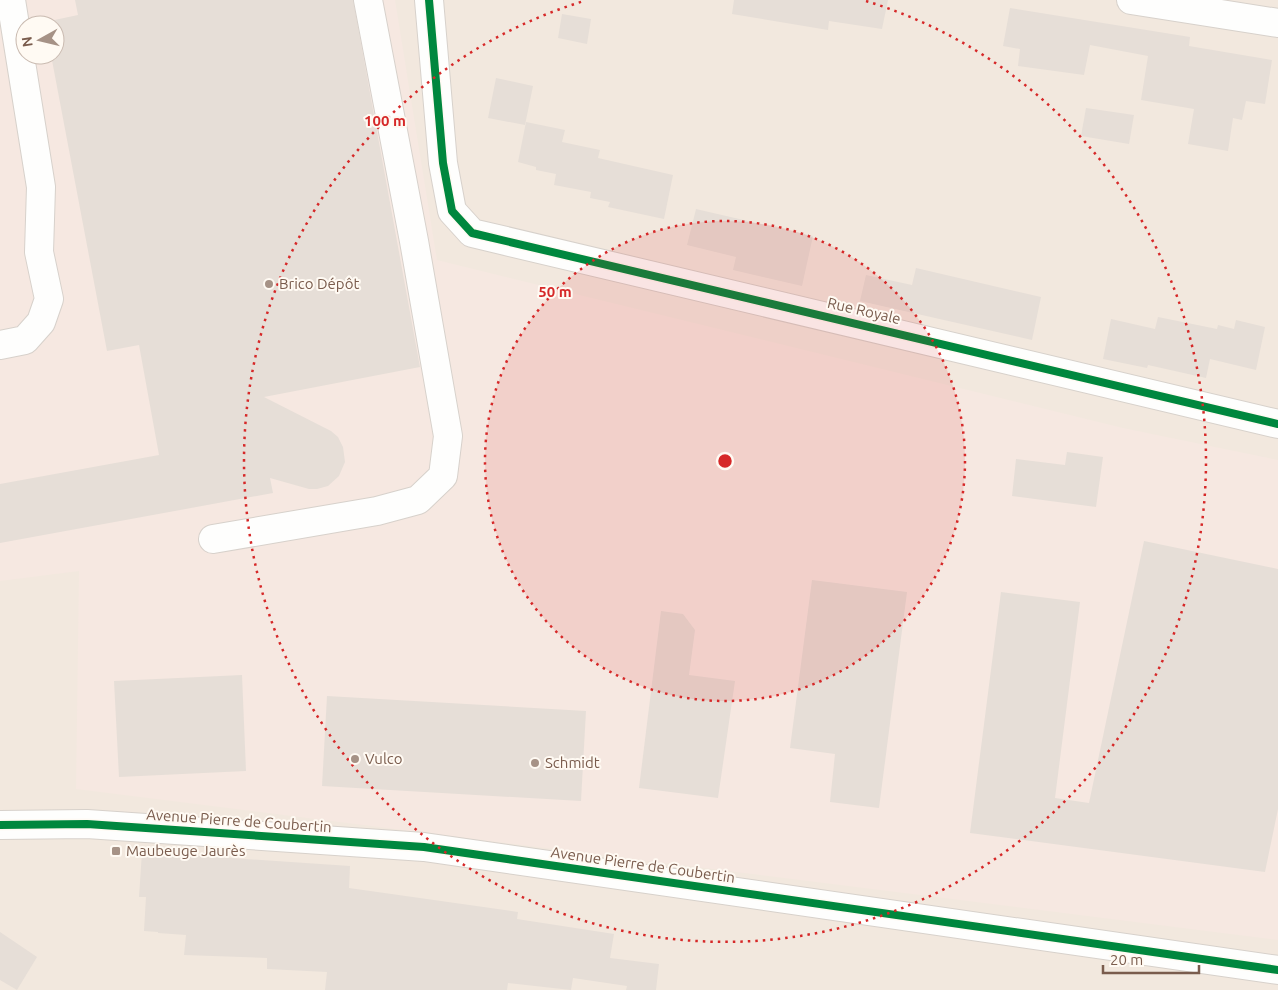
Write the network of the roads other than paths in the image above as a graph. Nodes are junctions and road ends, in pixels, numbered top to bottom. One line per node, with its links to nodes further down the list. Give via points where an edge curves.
1 (11, 0): 6 (street, via 41,187 39,252 49,299 41,322 25,340)
2 (368, 0): 8 (street, via 448,436 443,476 418,500 377,511)
3 (429, 0): 7 (street, Rue Royale, via 443,163 452,211 472,233)
4 (1132, 0): 5 (street)
5 (1278, 23)
6 (0, 345)
7 (1278, 424)
8 (213, 539)
9 (0, 825): 10 (street, Avenue Pierre de Coubertin, via 87,824 424,847)
10 (1278, 970)

